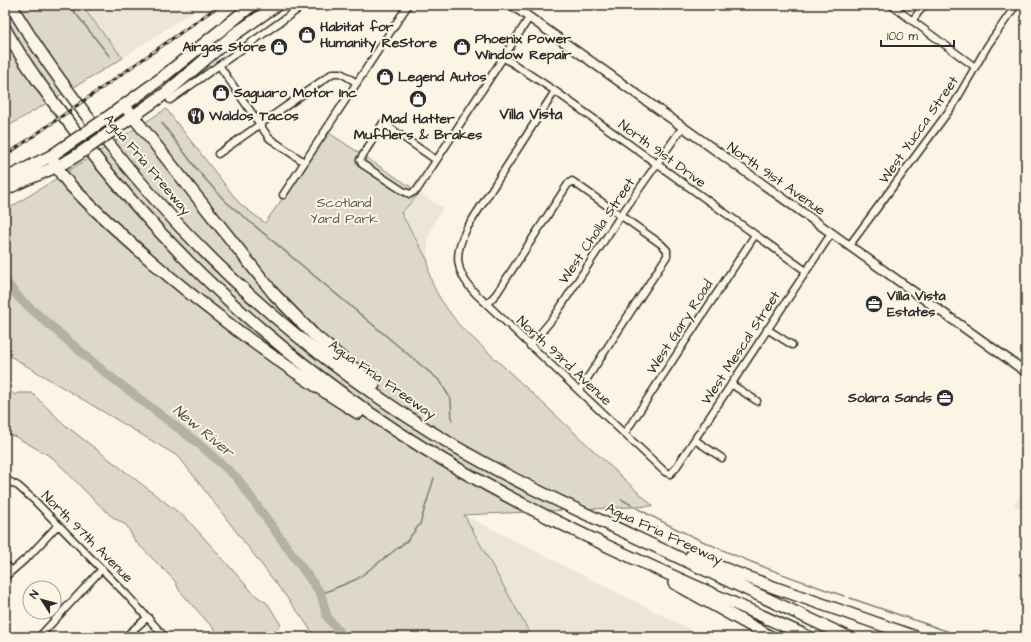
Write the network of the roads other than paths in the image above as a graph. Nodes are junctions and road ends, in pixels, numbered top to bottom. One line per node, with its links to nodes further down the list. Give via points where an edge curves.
1 (11, 5): 45 (highway, Agua Fria Freeway, via 82,111 132,174 206,254 257,302 313,349)
2 (252, 5): 19 (highway)
3 (277, 5): 20 (highway, via 244,27 166,93)
4 (304, 5): 14 (street)
5 (408, 5): 16 (street)
6 (512, 5): 10 (main road, North 91st Avenue)
7 (891, 5): 11 (street)
8 (924, 5): 11 (street)
9 (1016, 5): 15 (street, West Yucca Street)
10 (529, 18): 13 (street); 22 (main road, North 91st Avenue)
11 (912, 21): 15 (street)
12 (5, 29): 46 (highway, via 52,101 96,159 180,254 235,307 294,357)
13 (503, 57): 17 (street, North 91st Drive); 25 (street)
14 (219, 65): 18 (street); 21 (street)
15 (975, 68): 35 (street, West Yucca Street, via 954,104)
16 (357, 83): 21 (street, via 341,73 333,73); 26 (street)
17 (555, 91): 27 (street, North 91st Drive); 37 (street, North 93rd Avenue, via 460,242 457,256 459,269 468,285)
18 (170, 100)
19 (124, 105): 20 (highway); 24 (highway, bridge)
20 (132, 116): 28 (highway, bridge); 45 (highway, via 274,294 329,348 391,398)
21 (259, 125): 23 (street); 26 (street, via 269,138)
22 (682, 128): 27 (street, West Cholla Street); 33 (main road, North 91st Avenue)
23 (218, 154)
24 (51, 156): 28 (highway); 29 (highway)
25 (436, 160): 25 (street, via 417,190 410,194 362,164 360,160 383,123)
26 (304, 162): 31 (street)
27 (656, 165): 32 (street, West Cholla Street); 34 (street, North 91st Drive)
28 (57, 168): 30 (highway); 46 (highway, via 71,186 124,237 212,313 374,424)
29 (5, 179)
30 (5, 190)
31 (283, 195)
32 (620, 215): 37 (street, via 572,181); 40 (street, West Cholla Street, via 554,318); 43 (street, via 667,250 667,256)
33 (831, 234): 35 (main road, North 91st Avenue); 36 (street, West Mescal Street)
34 (755, 235): 36 (street, North 91st Drive); 47 (street, West Gary Road)
35 (849, 246): 41 (main road, North 91st Avenue)
36 (806, 271): 38 (street, West Mescal Street)
37 (487, 304): 40 (street, North 93rd Avenue)
38 (767, 329): 39 (street); 42 (street, West Mescal Street)
39 (792, 345)
40 (530, 346): 43 (street, North 93rd Avenue)
41 (1026, 372)
42 (731, 384): 44 (street); 48 (street, West Mescal Street)
43 (579, 391): 47 (street, North 93rd Avenue)
44 (757, 401)
45 (406, 416): 52 (highway, Agua Fria Freeway, via 480,461)
46 (396, 430): 53 (highway, via 466,474)
47 (625, 433): 50 (street, North 93rd Avenue)
48 (695, 440): 49 (street); 50 (street, West Mescal Street)
49 (722, 458)
50 (670, 474)
51 (5, 478): 54 (street, North 97th Avenue, via 27,493)
52 (551, 498): 65 (highway, Agua Fria Freeway); 66 (highway, via 572,501 707,562)
53 (542, 515): 63 (highway, via 559,527 654,572); 64 (highway)
54 (58, 525): 56 (street, North 97th Avenue); 57 (street)
55 (5, 564): 57 (street)
56 (102, 569): 59 (street, North 97th Avenue); 60 (street)
57 (12, 571): 58 (street)
58 (5, 577)
59 (148, 617): 61 (street); 62 (street, North 97th Avenue)
60 (39, 637)
61 (125, 637)
62 (165, 637)
63 (771, 637)
64 (809, 637)
65 (848, 637)
66 (916, 637)

